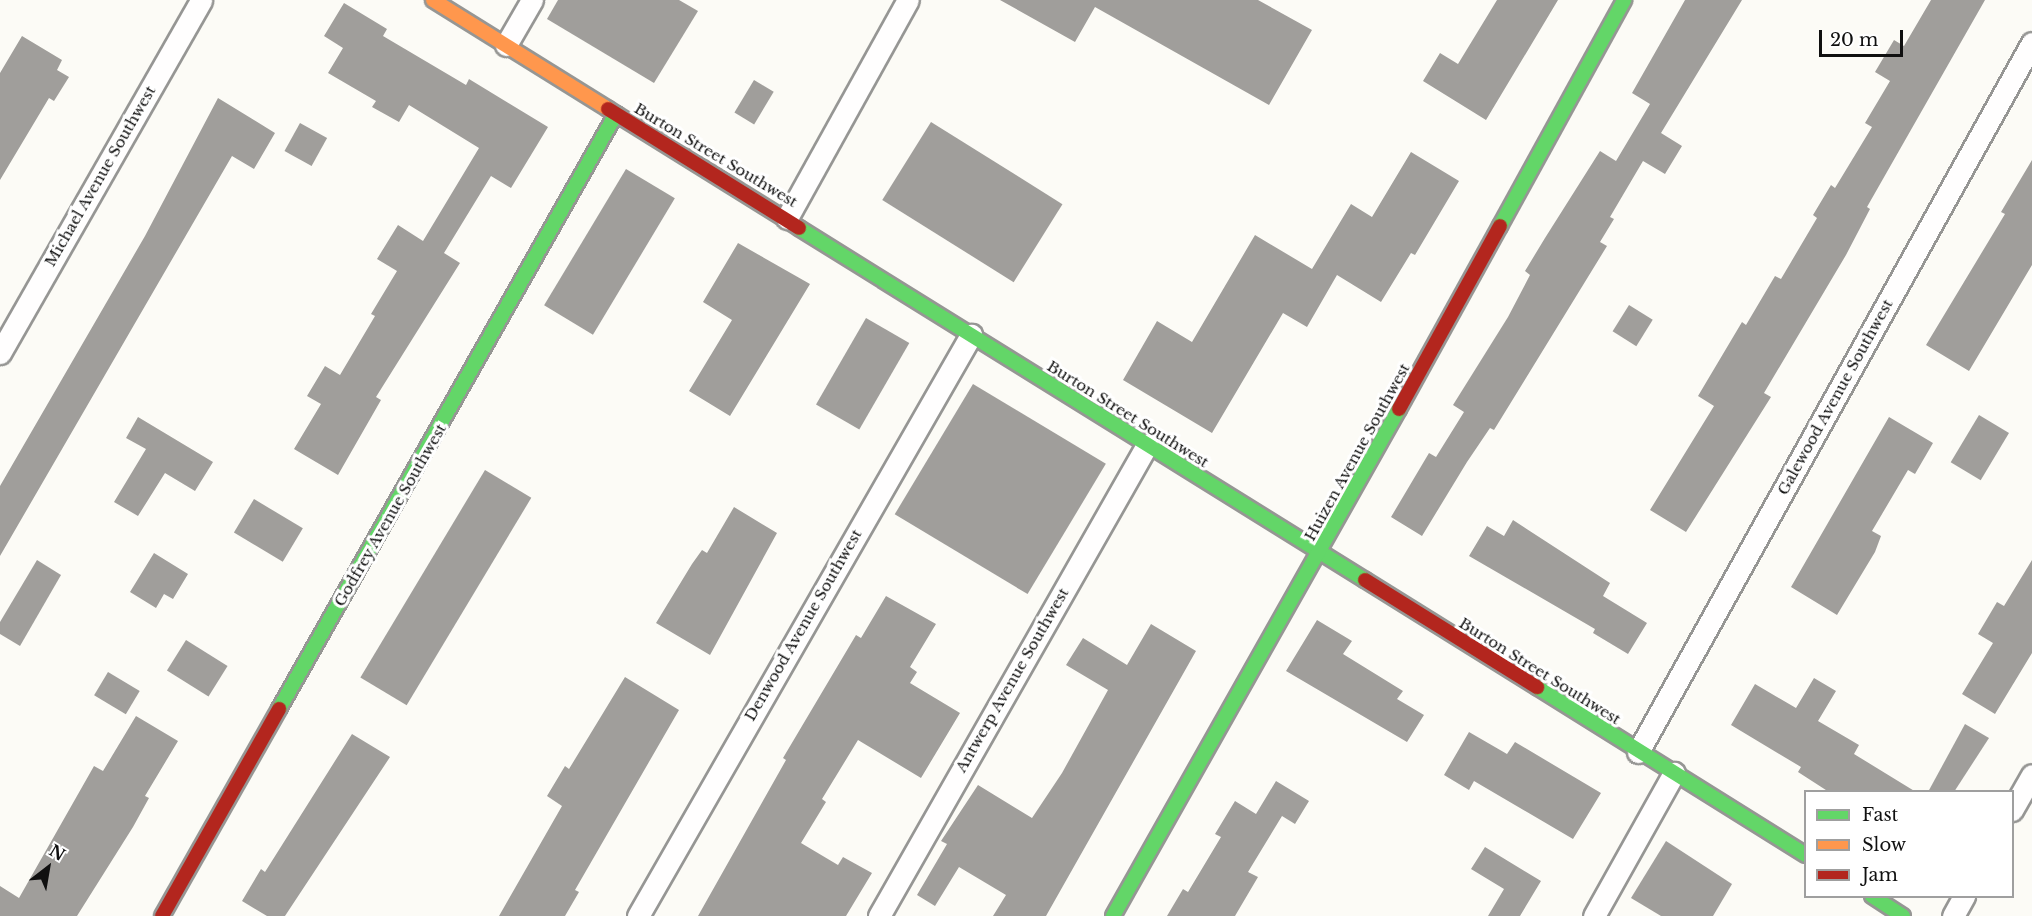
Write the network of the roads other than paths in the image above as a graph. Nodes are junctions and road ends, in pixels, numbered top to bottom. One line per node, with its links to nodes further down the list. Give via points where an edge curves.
1 (201, 0): 11 (street, Michael Avenue Southwest)
2 (433, 0): 7 (street, Burton Street Southwest)
3 (532, 0): 7 (street)
4 (908, 0): 9 (street)
5 (1624, 0): 13 (street, Huizen Avenue Southwest)
6 (2032, 43): 14 (street, Galewood Avenue Southwest)
7 (506, 45): 8 (street, Burton Street Southwest)
8 (616, 114): 9 (street, Burton Street Southwest); 21 (street, Godfrey Avenue Southwest)
9 (787, 218): 10 (street, Burton Street Southwest)
10 (971, 335): 12 (street, Burton Street Southwest); 22 (street, Denwood Avenue Southwest)
11 (0, 352)
12 (1147, 445): 13 (street, Burton Street Southwest); 23 (street, Antwerp Avenue Southwest)
13 (1320, 553): 14 (street, Burton Street Southwest); 24 (street, Huizen Avenue Southwest)
14 (1638, 752): 15 (street, Burton Street Southwest)
15 (1674, 773): 18 (street, Burton Street Southwest); 25 (street)
16 (2032, 775): 17 (street)
17 (2014, 808)
18 (1804, 854)
19 (1874, 898): 26 (street)
20 (1963, 898): 27 (street)
21 (162, 916)
22 (638, 916)
23 (879, 916)
24 (1113, 916)
25 (1594, 916)
26 (1903, 916)
27 (1953, 916)

